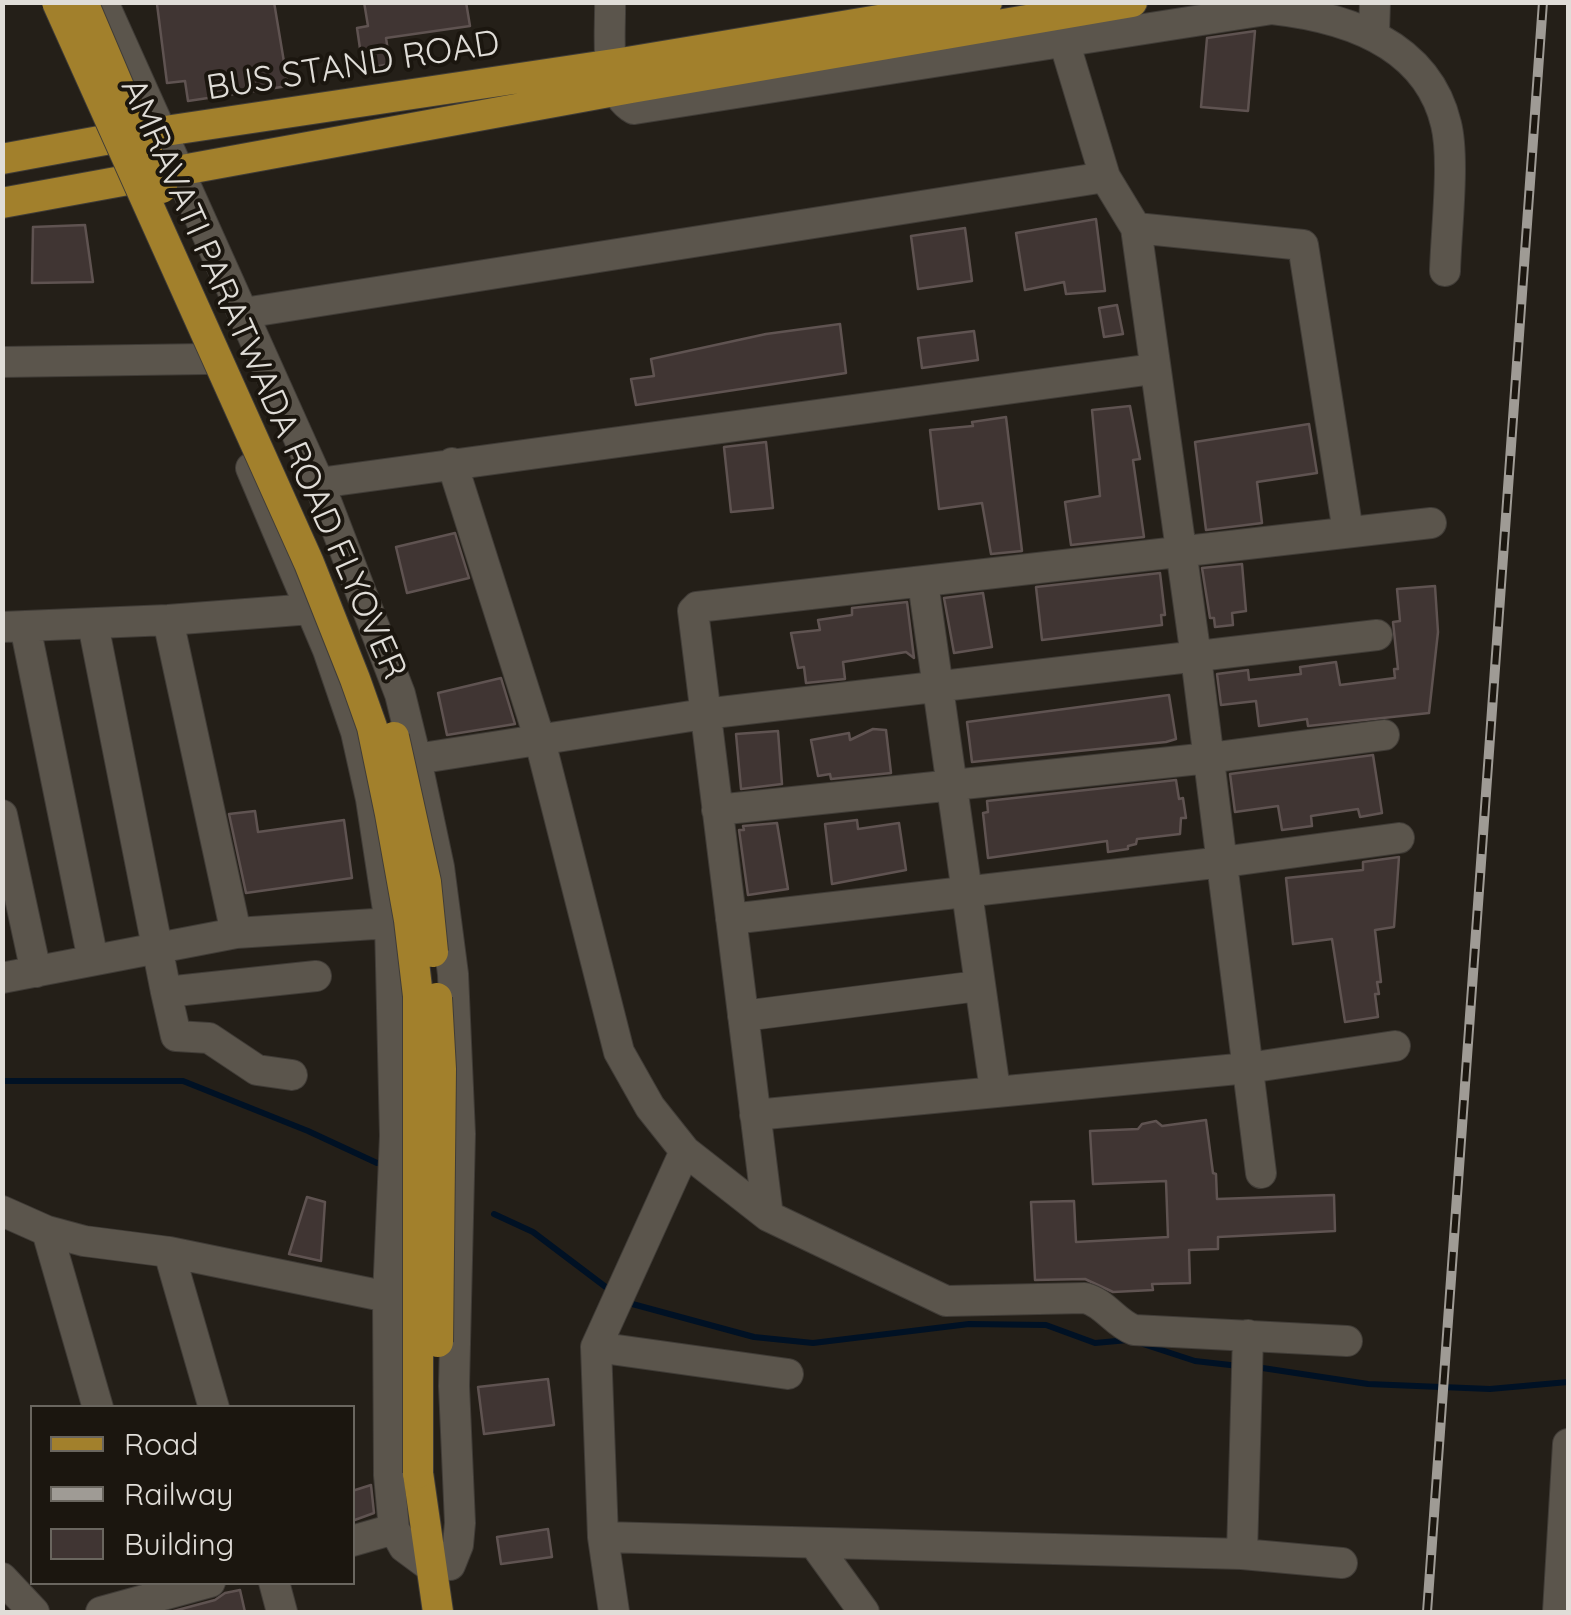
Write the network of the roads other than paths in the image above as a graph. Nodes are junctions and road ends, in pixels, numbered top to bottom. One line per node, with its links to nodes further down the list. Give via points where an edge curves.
1 (47, 2): 15 (street)
2 (57, 2): 81 (main road, AMRAVATI PARATWADA ROAD FLYOVER, bridge, via 309,563 372,727 418,996)
3 (82, 2): 81 (main road, AMRAVATI PARATWADA ROAD FLYOVER, bridge, via 335,576 408,792 426,882 441,1069)
4 (104, 2): 13 (street)
5 (610, 2): 11 (street)
6 (987, 2): 11 (main road)
7 (1132, 2): 11 (main road)
8 (1375, 2): 9 (street)
9 (1374, 34): 10 (street, via 1272,9); 22 (street, via 1426,79 1448,127)
10 (1064, 40): 11 (street, via 634,109); 18 (street)
11 (621, 76): 12 (main road, BUS STAND ROAD); 14 (main road, BUS STAND ROAD)
12 (352, 104): 13 (main road, BUS STAND ROAD); 14 (street)
13 (161, 133): 15 (main road, BUS STAND ROAD); 17 (street)
14 (357, 138): 17 (main road, BUS STAND ROAD)
15 (105, 140): 16 (main road, BUS STAND ROAD); 19 (street)
16 (2, 158)
17 (176, 170): 19 (main road, BUS STAND ROAD); 23 (street)
18 (1105, 177): 21 (street); 23 (street)
19 (124, 182): 20 (main road, BUS STAND ROAD); 24 (street)
20 (2, 203)
21 (1136, 228): 26 (street); 30 (street, via 1302,245)
22 (1446, 271)
23 (244, 313): 28 (street)
24 (205, 359): 25 (street); 33 (street)
25 (2, 362)
26 (1154, 369): 27 (street); 31 (street)
27 (452, 463): 28 (street); 42 (street)
28 (319, 483): 44 (street, via 400,694)
29 (1431, 523): 30 (street)
30 (1348, 532): 31 (street)
31 (1180, 551): 32 (street); 38 (street)
32 (923, 582): 39 (street); 40 (street, via 697,607 692,616)
33 (310, 610): 34 (street); 52 (street, via 356,732)
34 (168, 620): 35 (street); 53 (street)
35 (93, 624): 36 (street); 54 (street)
36 (14, 627): 55 (street)
37 (1378, 635): 38 (street)
38 (1196, 658): 39 (street); 43 (street)
39 (939, 687): 40 (street); 45 (street)
40 (704, 714): 42 (street); 46 (street)
41 (1384, 735): 43 (street)
42 (539, 738): 44 (street); 67 (street, via 619,1052)
43 (1209, 758): 45 (street); 49 (street)
44 (416, 759): 90 (street, via 453,974 460,1134 454,1386 460,1523 458,1544)
45 (952, 785): 46 (street); 50 (street)
46 (717, 810): 51 (street)
47 (2, 815): 56 (street)
48 (1399, 838): 49 (street)
49 (1223, 862): 50 (street); 63 (street)
50 (966, 890): 51 (street); 59 (street)
51 (731, 919): 61 (street)
52 (390, 924): 53 (street); 73 (street, via 395,1136)
53 (236, 933): 54 (street)
54 (156, 947): 55 (street); 60 (street)
55 (93, 960): 56 (street)
56 (36, 972): 58 (street)
57 (316, 976): 60 (street)
58 (2, 978)
59 (978, 986): 61 (street); 65 (street)
60 (166, 992): 64 (street, via 176,1036 209,1038 257,1070)
61 (743, 1016): 66 (street)
62 (1395, 1046): 63 (street)
63 (1248, 1068): 65 (street); 68 (street)
64 (292, 1076)
65 (995, 1090): 66 (street)
66 (755, 1115): 70 (street)
67 (685, 1151): 70 (street); 76 (street)
68 (1260, 1173)
69 (2, 1211): 71 (street)
70 (768, 1216): 74 (street, via 946,1300 1085,1298 1134,1330)
71 (48, 1232): 72 (street); 78 (street)
72 (169, 1252): 73 (street); 79 (street)
73 (388, 1298): 84 (street)
74 (1248, 1340): 75 (street); 88 (street)
75 (1346, 1341)
76 (598, 1343): 77 (street); 85 (street)
77 (788, 1374)
78 (97, 1405)
79 (213, 1405)
80 (1568, 1444): 82 (street)
81 (428, 1474): 90 (main road, AMRAVATI PARATWADA ROAD FLYOVER)
82 (1567, 1482): 83 (street)
83 (1566, 1526): 102 (street)
84 (394, 1529): 86 (street); 90 (street, via 404,1547)
85 (603, 1538): 87 (street); 100 (street)
86 (355, 1541)
87 (814, 1543): 88 (street); 101 (street)
88 (1242, 1554): 89 (street)
89 (1342, 1563)
90 (440, 1566): 98 (main road); 99 (main road)
91 (2, 1578): 95 (street)
92 (199, 1585): 94 (street)
93 (275, 1585): 97 (street)
94 (152, 1598): 96 (street)
95 (34, 1612)
96 (101, 1612)
97 (282, 1612)
98 (438, 1612)
99 (460, 1612)
100 (614, 1612)
101 (864, 1612)
102 (1558, 1612)

